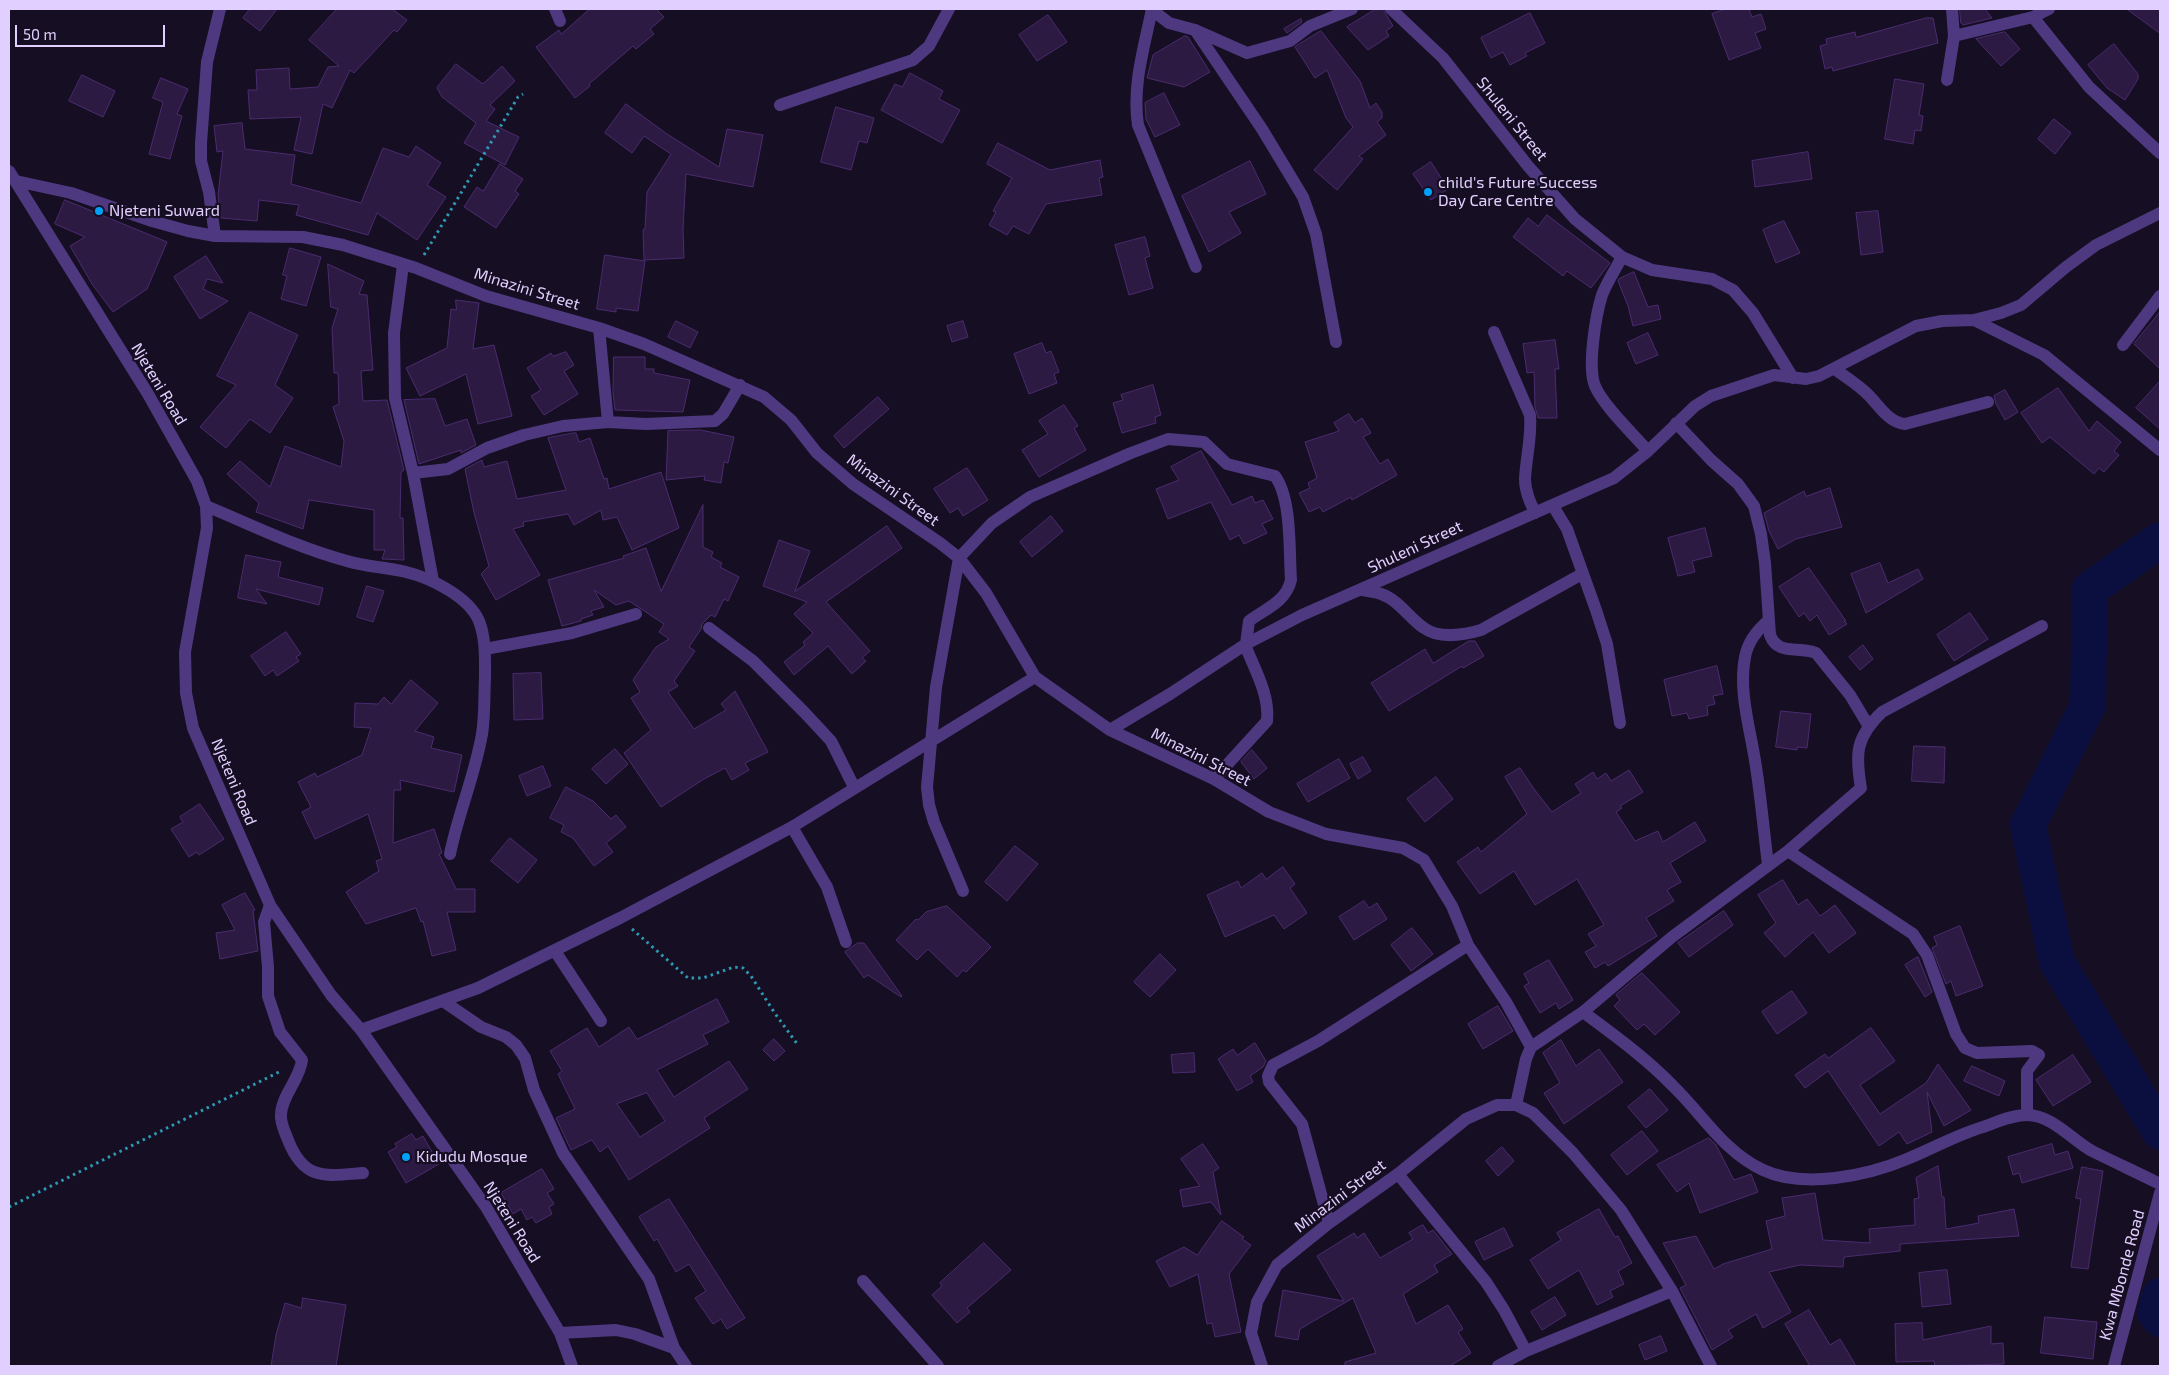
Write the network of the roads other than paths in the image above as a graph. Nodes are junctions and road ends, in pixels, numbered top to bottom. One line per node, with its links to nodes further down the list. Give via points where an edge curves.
1 (220, 9): 18 (street, via 207,62 201,143)
2 (554, 9): 10 (street)
3 (948, 9): 14 (street, via 929,46 913,60)
4 (1152, 9): 11 (street, via 1169,23); 21 (street, via 1136,84 1138,125)
5 (1352, 9): 11 (street, via 1310,26 1290,41 1247,53)
6 (1391, 9): 19 (street, Shuleni Street, via 1443,58 1528,166 1575,219)
7 (1952, 9): 12 (street)
8 (2049, 9): 9 (street)
9 (2033, 17): 12 (street); 15 (street, via 2090,87)
10 (560, 21)
11 (1195, 30): 26 (street, via 1303,197 1316,234)
12 (1954, 36): 13 (street)
13 (1947, 80)
14 (780, 105)
15 (2160, 153)
16 (12, 176): 18 (street, Minazini Street, via 161,224); 37 (street, Njeteni Road, via 148,394 197,481)
17 (2160, 213): 23 (street, Shuleni Street, via 2096,245 2021,305)
18 (214, 236): 20 (street, Minazini Street, via 303,237 343,245)
19 (1622, 257): 29 (street, Shuleni Street, via 1652,270 1712,279 1733,290 1753,313); 35 (street, via 1603,294 1595,328 1592,373 1601,398)
20 (410, 267): 24 (street, Minazini Street, via 486,296); 36 (street, via 394,333 394,398)
21 (1196, 267)
22 (2160, 296): 27 (street)
23 (1974, 320): 28 (street, Shuleni Street, via 1916,326); 34 (street, via 2044,355)
24 (599, 328): 30 (street, Minazini Street); 32 (street)
25 (1494, 332): 39 (street, via 1530,415 1525,480)
26 (1336, 342)
27 (2123, 345)
28 (1835, 368): 29 (street, Shuleni Street, via 1819,376); 31 (street, via 1898,423 1905,424)
29 (1793, 378): 33 (street, Shuleni Street, via 1774,375 1711,396)
30 (740, 385): 32 (street, via 723,414 715,421); 40 (street, Minazini Street, via 764,397 791,420 817,453 853,484)
31 (1988, 402)
32 (608, 422): 36 (street, via 563,426 524,436 487,448 448,469)
33 (1676, 423): 35 (street, Shuleni Street); 45 (street, via 1738,484 1754,506 1764,553)
34 (2160, 450)
35 (1648, 451): 38 (street, Shuleni Street, via 1614,478)
36 (413, 473): 42 (street)
37 (206, 506): 42 (street, via 348,562 406,572); 62 (street, Njeteni Road, via 207,528 185,652 186,693 193,728)
38 (1553, 506): 39 (street, Shuleni Street); 41 (street, via 1567,529)
39 (1535, 513): 43 (street, Shuleni Street)
40 (959, 558): 48 (street, via 992,523 1030,497 1168,440 1204,442 1227,464 1269,473 1281,483 1286,508 1289,590 1282,599 1249,622); 50 (street, Minazini Street, via 986,593); 54 (street, via 936,687)
41 (1582, 574): 43 (street, via 1467,635 1451,636 1425,629 1406,610 1382,594); 51 (street, via 1607,644)
42 (433, 581): 49 (street, via 468,604 479,622)
43 (1362, 590): 48 (street, Shuleni Street, via 1302,615)
44 (636, 614): 49 (street, via 572,633)
45 (1769, 620): 52 (street, via 1773,643 1779,648 1816,653 1850,695); 60 (street, via 1750,640 1742,675)
46 (2042, 626): 52 (street, via 1882,712)
47 (709, 628): 56 (street, via 753,661 804,712 830,741)
48 (1245, 645): 53 (street, Shuleni Street); 55 (street, via 1269,710 1267,721)
49 (485, 649): 59 (street, via 482,734)
50 (1035, 676): 53 (street, Minazini Street); 54 (street)
51 (1620, 723)
52 (1868, 726): 58 (street, via 1860,741 1858,774 1861,788)
53 (1110, 730): 55 (street, Minazini Street)
54 (931, 740): 56 (street); 61 (street, via 927,787 929,805)
55 (1214, 779): 64 (street, Minazini Street, via 1269,812 1318,831 1403,848 1424,860 1452,906)
56 (854, 787): 57 (street)
57 (792, 827): 63 (street, via 830,893); 65 (street)
58 (1788, 851): 60 (street); 72 (street, via 1913,934 1927,955 1956,1034 1965,1048 1977,1053 2032,1051 2039,1055 2027,1071)
59 (450, 854)
60 (1768, 865): 67 (street, via 1672,937)
61 (963, 890)
62 (270, 905): 69 (street, Njeteni Road, via 331,995); 73 (street, via 264,922 268,996 280,1032 302,1060 281,1113 283,1126 297,1160 309,1171 330,1176)
63 (846, 942)
64 (1468, 945): 70 (street, Minazini Street); 77 (street, via 1318,1041 1273,1065 1269,1082 1302,1124)
65 (554, 950): 66 (street, via 478,988); 68 (street)
66 (443, 1001): 69 (street); 81 (street, via 482,1027 506,1037 525,1058 534,1090 563,1153 649,1280)
67 (1583, 1012): 70 (street); 72 (street, via 1646,1060 1674,1086 1739,1157 1764,1171 1792,1179 1858,1174 1905,1160 1964,1133)
68 (601, 1021)
69 (361, 1030): 80 (street, Njeteni Road, via 486,1207)
70 (1531, 1047): 71 (street)
71 (1516, 1105): 74 (street, Minazini Street, via 1497,1105 1466,1119); 79 (street, via 1533,1113 1621,1210)
72 (2027, 1115): 75 (street, via 2050,1121 2090,1150)
73 (363, 1173)
74 (1398, 1174): 77 (street, Minazini Street); 82 (street, via 1486,1282 1504,1310)
75 (2160, 1184)
76 (2160, 1193): 89 (street, Kwa Mbonde Road)
77 (1330, 1223): 86 (street, Minazini Street, via 1277,1265 1257,1302 1251,1333)
78 (863, 1281): 85 (street)
79 (1672, 1291): 82 (street); 88 (street)
80 (560, 1334): 81 (street, via 616,1330); 83 (street, Njeteni Road)
81 (674, 1348): 84 (street)
82 (1520, 1359): 87 (street)
83 (572, 1366)
84 (686, 1366)
85 (938, 1366)
86 (1262, 1366)
87 (1498, 1366)
88 (1711, 1366)
89 (2114, 1366)

